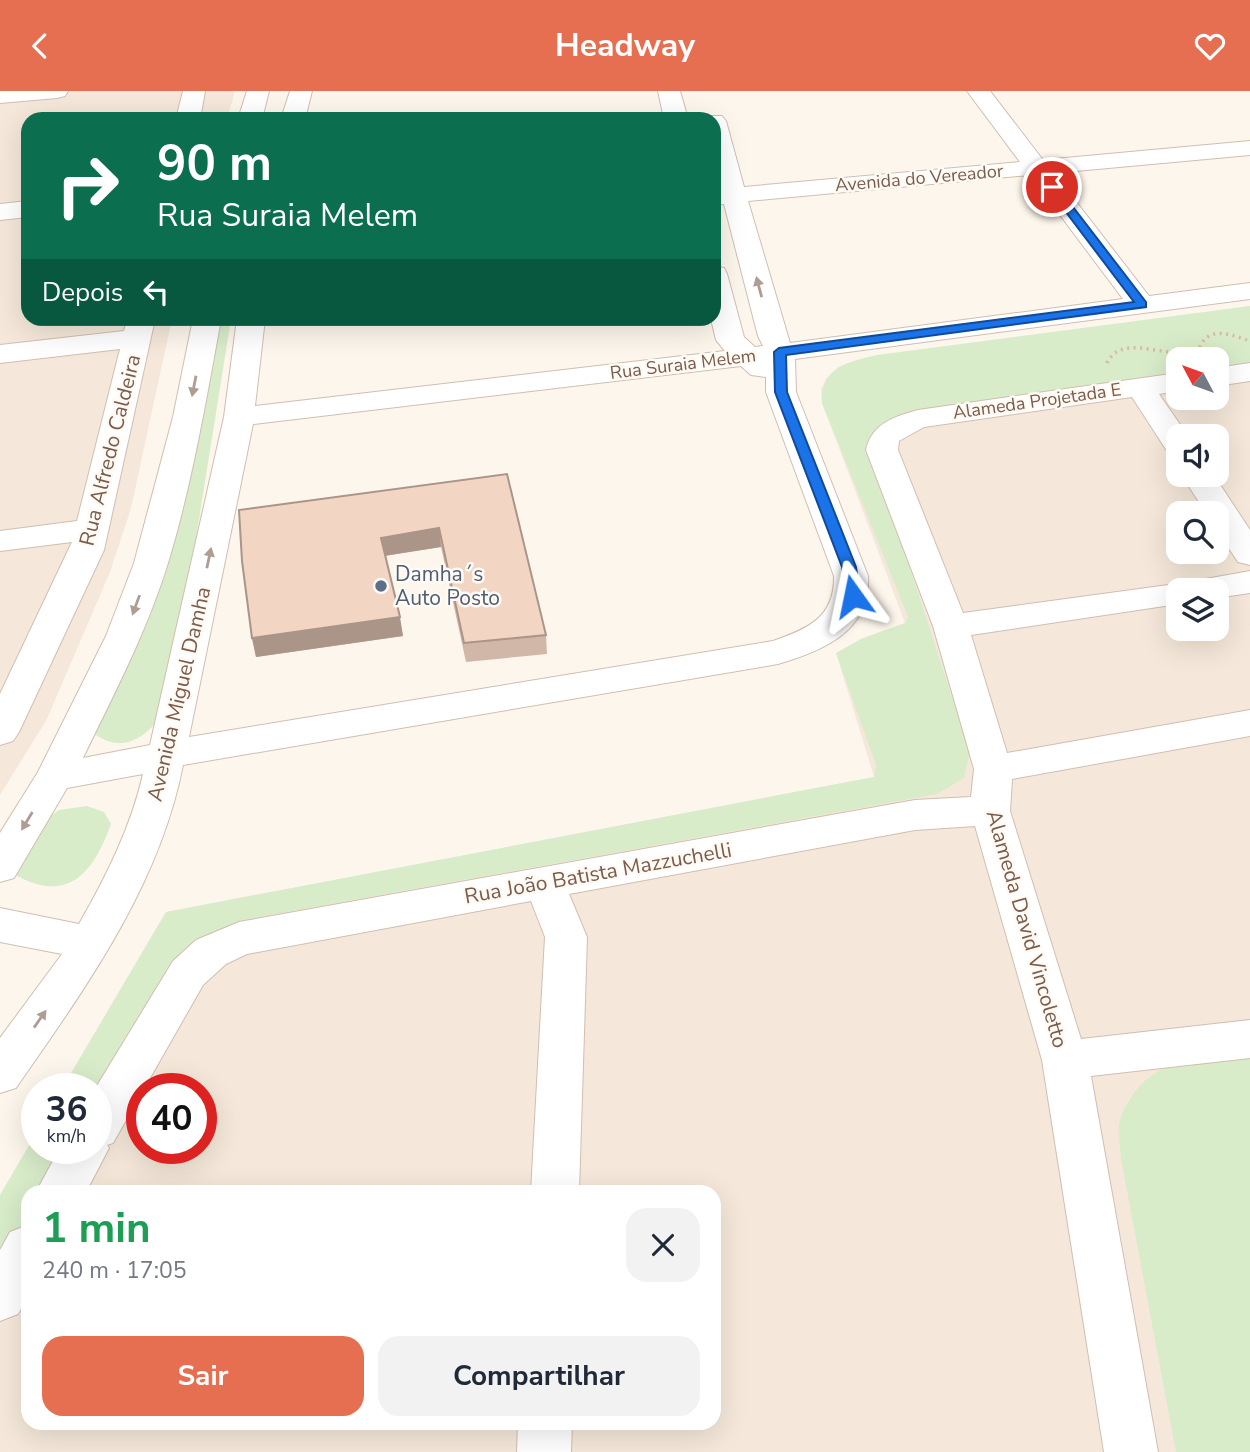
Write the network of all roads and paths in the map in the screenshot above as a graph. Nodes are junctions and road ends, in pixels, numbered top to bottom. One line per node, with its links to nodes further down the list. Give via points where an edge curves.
1 (57, 91): 7 (street)
2 (194, 91): 8 (street)
3 (258, 91): 9 (street)
4 (302, 91): 10 (street)
5 (668, 91): 11 (street)
6 (978, 91): 14 (street)
7 (0, 96)
8 (190, 112)
9 (252, 112)
10 (295, 112)
11 (674, 112)
12 (1250, 132): 14 (street, Avenida do Vereador)
13 (1250, 148): 14 (street, Avenida do Vereador)
14 (1031, 160): 15 (street, Avenida do Vereador); 20 (street)
15 (723, 187): 27 (street, one-way to 15)
16 (21, 210): 17 (street)
17 (0, 212)
18 (1250, 291): 20 (street, Rua Suraia Melem)
19 (721, 303): 26 (street, via 730,341)
20 (1142, 305): 27 (street, Rua Suraia Melem)
21 (206, 326): 48 (street, one-way to 48, via 151,563 124,636)
22 (250, 326): 33 (street, Avenida Miguel Damha)
23 (139, 328): 25 (street); 37 (street, Rua Alfredo Caldeira)
24 (1250, 341): 32 (path, via 1224,333 1206,338 1202,349 1193,353 1117,348 1096,380)
25 (0, 354)
26 (748, 357): 27 (street); 33 (street, Rua Suraia Melem)
27 (779, 368): 46 (street, via 851,576 853,596 848,610 821,635 778,652)
28 (1250, 372): 29 (street)
29 (1229, 375)
30 (1166, 384): 31 (street, Alameda Projetada E)
31 (1140, 387): 32 (street, Alameda Projetada E); 34 (street)
32 (1105, 392): 35 (street, Alameda Projetada E, via 945,413)
33 (239, 417): 46 (street, Avenida Miguel Damha, one-way to 33)
34 (1166, 426)
35 (898, 427): 43 (street, Alameda David Vincoletto, via 884,438 881,450)
36 (1206, 487): 39 (street)
37 (92, 529): 38 (street); 45 (street, Rua Alfredo Caldeira, via 87,550)
38 (0, 541)
39 (1250, 555)
40 (1250, 582): 41 (street)
41 (1229, 585)
42 (1166, 595): 43 (street)
43 (951, 626): 47 (street, Alameda David Vincoletto)
44 (1250, 723): 47 (street)
45 (0, 732)
46 (167, 754): 48 (street); 53 (street, Avenida Miguel Damha, via 156,803 123,884)
47 (993, 769): 49 (street, Alameda David Vincoletto)
48 (55, 775): 50 (street, one-way to 50)
49 (990, 811): 51 (street, Rua João Batista Mazzuchelli, via 915,815); 55 (street, Alameda David Vincoletto)
50 (0, 867)
51 (542, 883): 57 (street, Rua João Batista Mazzuchelli, via 239,939 211,952 173,995); 60 (street, via 566,937)
52 (0, 925): 53 (street)
53 (91, 943): 56 (street, Avenida Miguel Damha, one-way to 53)
54 (1250, 1039): 55 (street)
55 (1065, 1060): 65 (street, Alameda David Vincoletto)
56 (0, 1074)
57 (112, 1101)
58 (76, 1164): 59 (street)
59 (64, 1185)
60 (555, 1185)
61 (21, 1260): 62 (street)
62 (0, 1297)
63 (545, 1430): 64 (street)
64 (544, 1452)
65 (1131, 1452)

